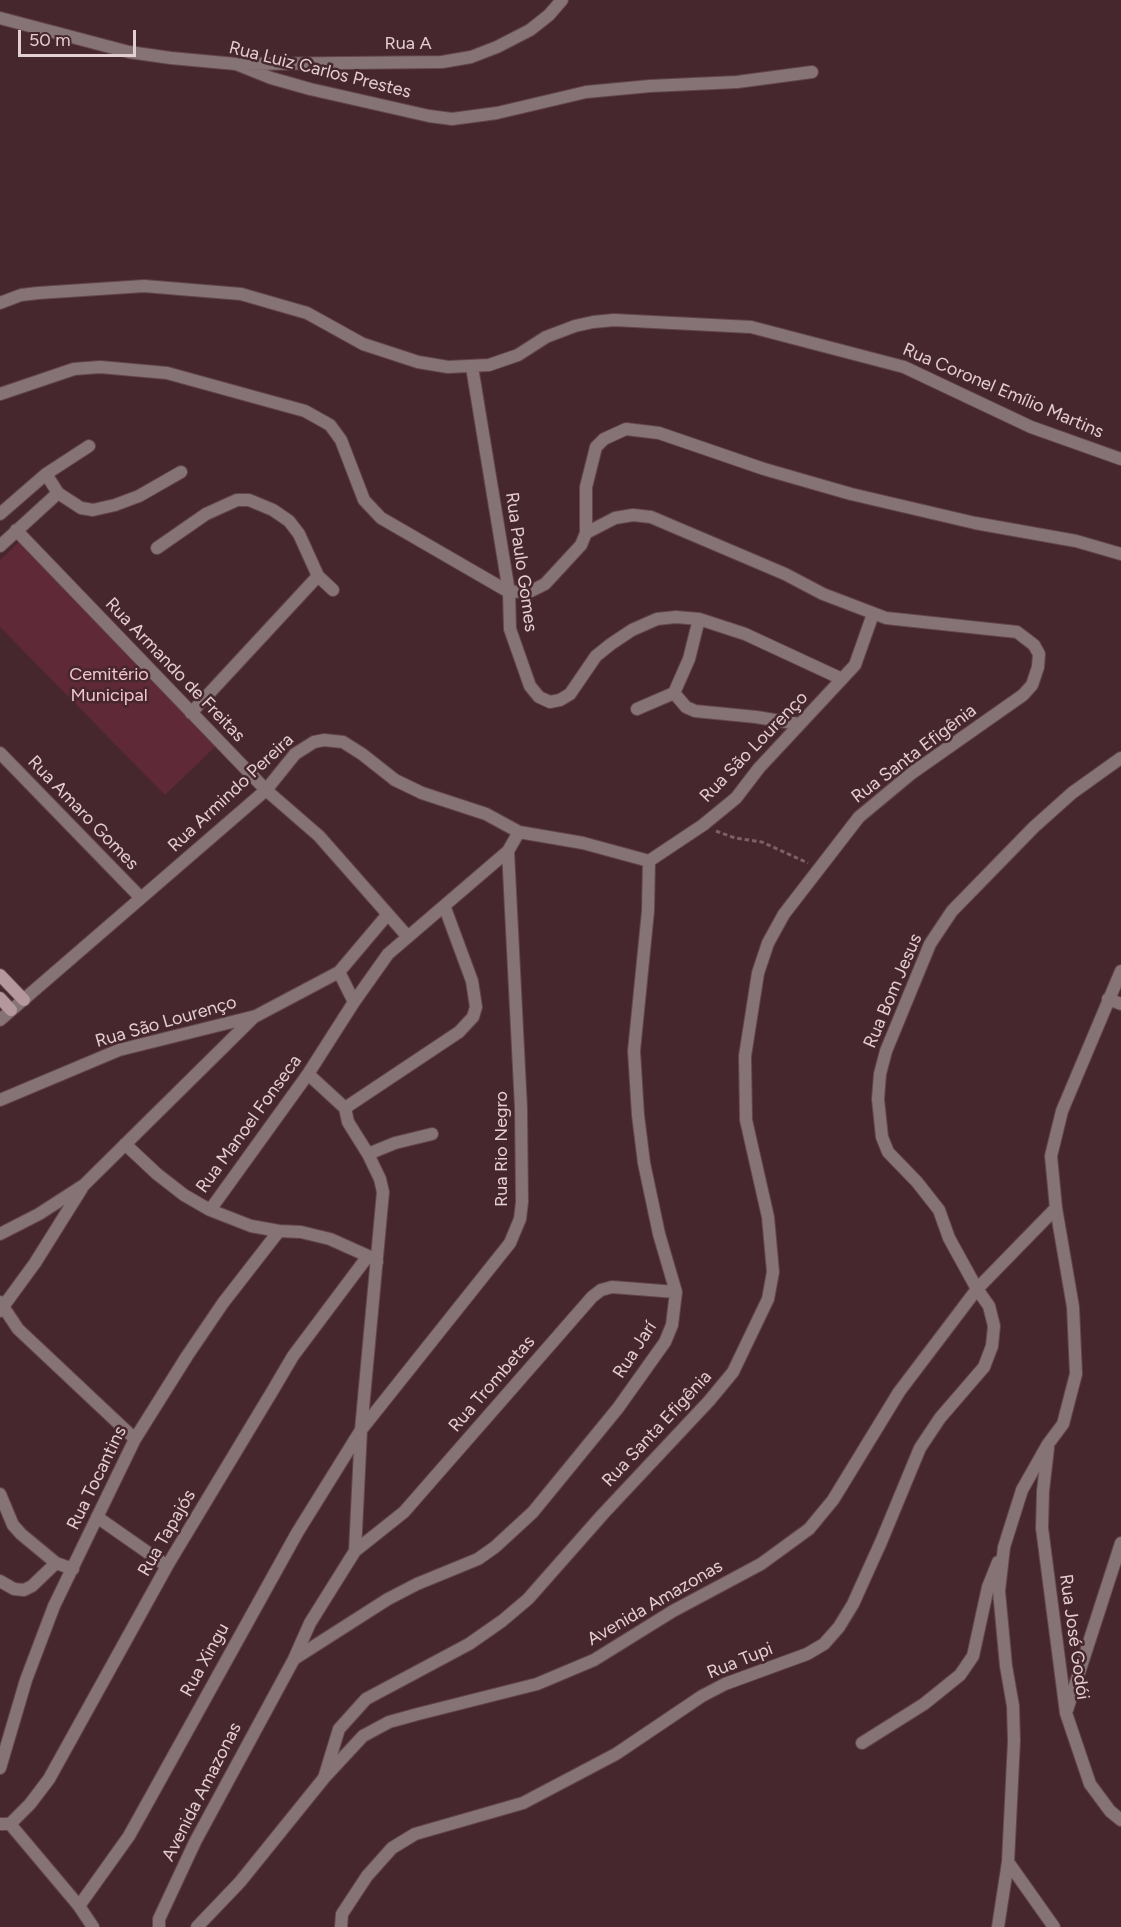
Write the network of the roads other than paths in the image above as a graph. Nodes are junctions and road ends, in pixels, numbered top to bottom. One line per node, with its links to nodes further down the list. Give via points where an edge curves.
1 (562, 0): 3 (street, Rua A, via 530,30 471,57 442,62)
2 (0, 18): 3 (street, Rua Luiz Carlos Prestes, via 129,52)
3 (236, 64): 4 (street, Rua Luiz Carlos Prestes, via 310,89 452,119 497,113 586,92 737,82)
4 (812, 72)
5 (0, 303): 6 (street, Rua Coronel Emílio Martins, via 38,293 144,286 241,294 307,313 363,344 395,355 448,367)
6 (472, 367): 9 (street, Rua Coronel Emílio Martins, via 518,355 546,337 593,322 751,327 904,367 1031,427); 21 (street, Rua Paulo Gomes)
7 (0, 394): 21 (street, via 74,369 100,367 167,373 305,411 330,425 341,440 364,500 381,518)
8 (89, 446): 11 (street)
9 (1121, 459)
10 (181, 472): 12 (street, via 139,496 104,508 81,508)
11 (46, 474): 12 (street); 13 (street)
12 (58, 493): 14 (street)
13 (0, 514)
14 (16, 530): 16 (street); 27 (street, Rua Armando de Freitas)
15 (586, 532): 18 (street, via 586,487 596,447 614,433 640,429 851,494); 21 (street, via 581,545 544,584 531,591); 22 (street, Rua Santa Efigênia, via 615,518 651,516)
16 (0, 546)
17 (157, 548): 19 (street, via 206,514 237,500 249,500 289,521)
18 (1121, 554)
19 (318, 576): 20 (street); 27 (street)
20 (333, 591)
21 (509, 592): 23 (street, Rua Paulo Gomes, via 510,629 520,660 530,686 549,702 570,694 596,656 632,630 657,619)
22 (873, 614): 24 (street, Rua São Lourenço, via 855,665); 81 (street, Rua Santa Efigênia, via 1017,632 1039,654 1036,675 1023,695 912,773 859,817 784,914 768,943 758,973 745,1056 746,1120 768,1217 773,1272 768,1299 733,1372 710,1401 528,1599 469,1644 366,1699 339,1729)
23 (699, 619): 24 (street, Rua Paulo Gomes, via 746,634); 25 (street, via 689,659)
24 (842, 679): 28 (street, Rua São Lourenço)
25 (674, 693): 26 (street); 28 (street, via 695,711)
26 (637, 709)
27 (191, 713): 31 (street, Rua Armando de Freitas)
28 (799, 724): 34 (street, Rua São Lourenço, via 736,798)
29 (0, 753): 35 (street, Rua Amaro Gomes)
30 (1121, 758): 62 (street, Rua Bom Jesus, via 1072,793 1034,827 952,911 930,944 886,1051 878,1099 882,1137 888,1152 939,1210 949,1238)
31 (266, 790): 32 (street, Rua Armindo Pereira, via 306,746 334,741 351,747 395,780 486,814); 35 (street, Rua Armindo Pereira); 37 (street, Rua Armando de Freitas, via 319,836)
32 (519, 832): 33 (street); 34 (street, via 583,843)
33 (508, 851): 36 (street); 65 (street, Rua Rio Negro, via 521,1108 520,1219 510,1243)
34 (649, 861): 63 (street, Rua Jarí, via 634,1051 638,1115 659,1234)
35 (141, 898): 44 (street, Rua Armindo Pereira)
36 (445, 908): 38 (street); 52 (street, via 472,981 476,1007 473,1017 459,1032)
37 (388, 914): 38 (street, Rua Armando de Freitas); 40 (street)
38 (408, 937): 45 (street, Rua Manoel Fonseca, via 388,954)
39 (1121, 970): 43 (street)
40 (339, 972): 45 (street); 48 (street, Rua São Lourenço)
41 (0, 975): 44 (street)
42 (0, 998): 47 (street)
43 (1108, 999): 46 (street); 57 (street, via 1062,1112 1053,1145)
44 (24, 1000): 47 (street, Rua Armindo Pereira)
45 (354, 1002): 50 (street, Rua Manoel Fonseca)
46 (1121, 1004)
47 (11, 1010): 49 (street, Rua Armindo Pereira)
48 (256, 1016): 51 (street, Rua São Lourenço, via 119,1050); 54 (street)
49 (0, 1020)
50 (308, 1074): 52 (street, Avenida Amazonas); 58 (street, Rua Manoel Fonseca)
51 (0, 1100)
52 (345, 1107): 55 (street, Avenida Amazonas, via 351,1130)
53 (432, 1134): 55 (street)
54 (125, 1144): 56 (street); 58 (street, via 184,1195)
55 (368, 1154): 61 (street, Avenida Amazonas, via 383,1192)
56 (84, 1185): 60 (street); 64 (street, via 35,1263)
57 (1056, 1208): 62 (street, Avenida Amazonas); 67 (street, via 1073,1307 1076,1374 1063,1424)
58 (210, 1210): 59 (street, Rua Manoel Fonseca)
59 (279, 1232): 61 (street, Rua Manoel Fonseca, via 330,1239); 66 (street, Rua Tocantins, via 223,1303)
60 (0, 1234)
61 (372, 1259): 65 (street, Avenida Amazonas); 74 (street, Rua Tapajós, via 293,1356)
62 (977, 1289): 81 (street, Avenida Amazonas, via 899,1392 833,1500 808,1529 761,1563 594,1660 537,1684 389,1722 363,1737); 89 (street, Rua Tupi, via 989,1306 994,1326 984,1367 920,1448 853,1604 824,1644 702,1696 616,1754 522,1803 415,1834 392,1848 367,1876 342,1914)
63 (676, 1292): 72 (street, Rua Trombetas, via 612,1287 592,1297 404,1512); 77 (street, Rua Jarí, via 672,1325 665,1342 618,1408 533,1512 478,1559 388,1599)
64 (1, 1307): 66 (street, via 18,1329)
65 (361, 1430): 72 (street, Avenida Amazonas); 85 (street, Rua Xingu, via 297,1533 129,1836)
66 (135, 1439): 69 (street, Rua Tocantins)
67 (1048, 1444): 71 (street, via 1022,1490); 78 (street, Rua José Godói, via 1042,1528)
68 (0, 1494): 73 (street, via 13,1525)
69 (97, 1517): 74 (street); 75 (street, Rua Tocantins)
70 (1121, 1542): 78 (street)
71 (1004, 1547): 79 (street, via 988,1587 973,1656 960,1675 924,1704); 84 (street, via 999,1591 1014,1741)
72 (355, 1551): 77 (street, Avenida Amazonas, via 310,1623)
73 (56, 1563): 75 (street); 76 (street, via 24,1590)
74 (167, 1566): 83 (street, Rua Tapajós, via 49,1779 30,1804)
75 (73, 1569): 80 (street, Rua Tocantins, via 34,1659)
76 (0, 1581)
77 (294, 1659): 87 (street, Avenida Amazonas, via 195,1842 159,1919)
78 (1066, 1713): 82 (street, Rua José Godói, via 1090,1784)
79 (862, 1743)
80 (0, 1768)
81 (324, 1778): 88 (street, Avenida Amazonas, via 240,1882)
82 (1121, 1820)
83 (5, 1824): 85 (street)
84 (1008, 1862): 90 (street); 91 (street)
85 (79, 1906): 86 (street)
86 (93, 1927)
87 (159, 1927)
88 (197, 1927)
89 (341, 1927)
90 (998, 1927)
91 (1054, 1927)

